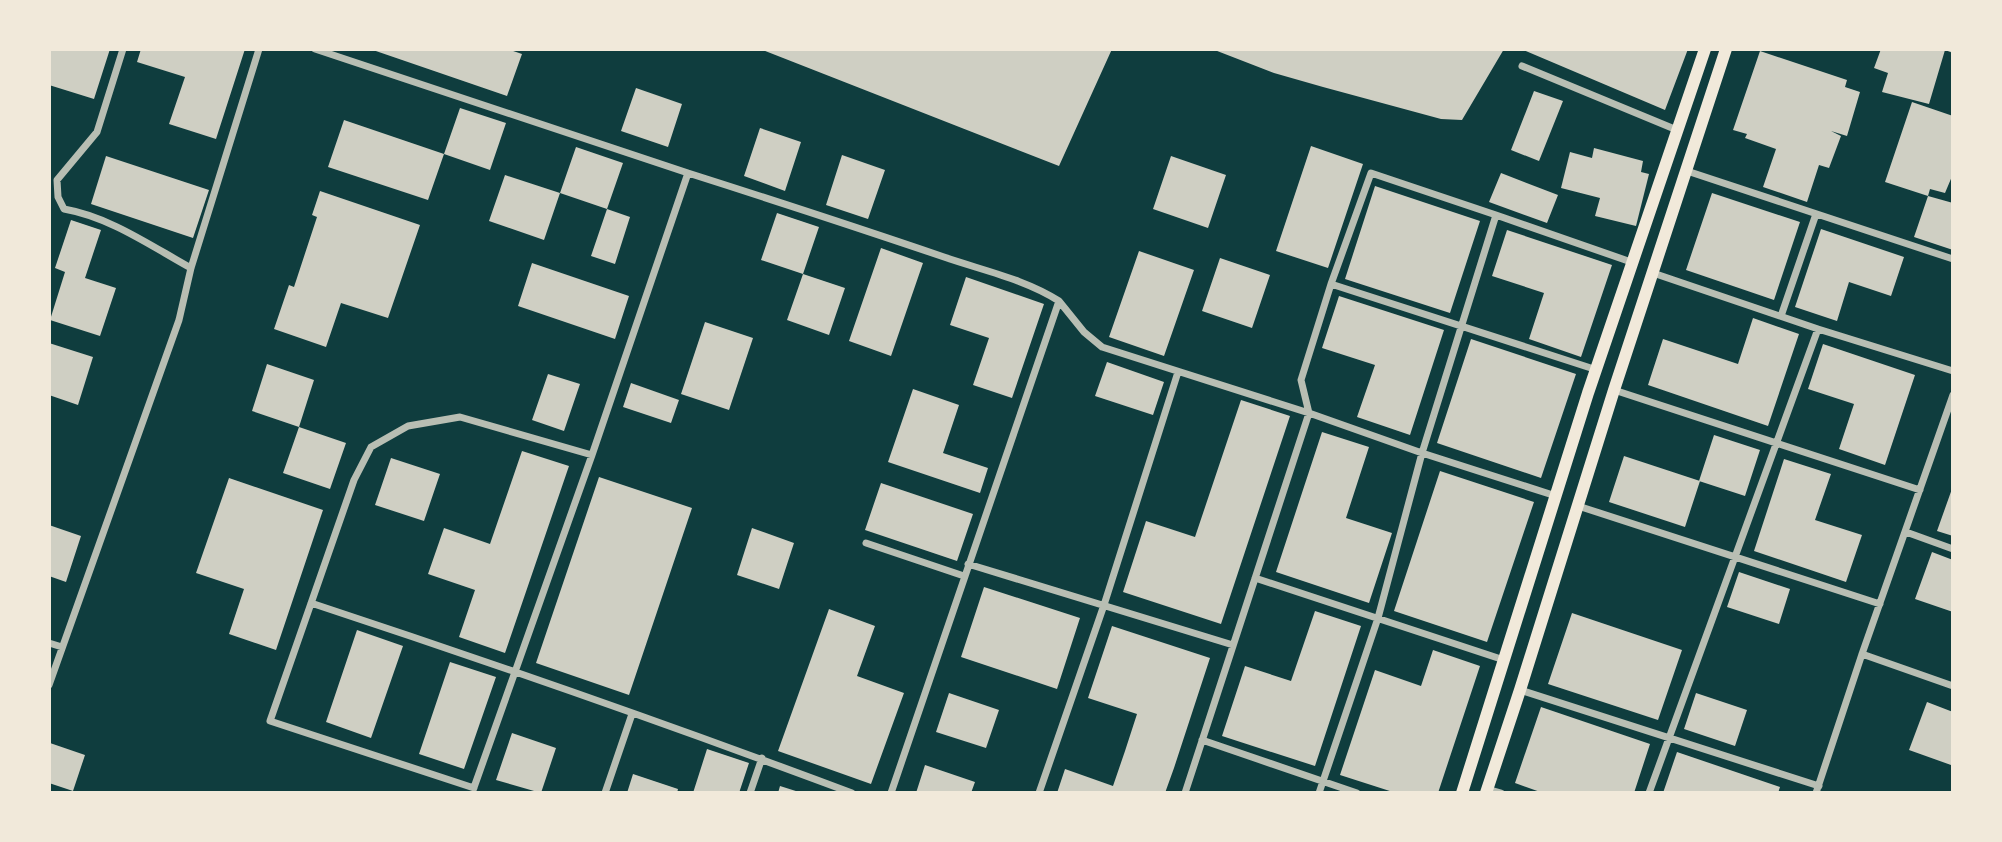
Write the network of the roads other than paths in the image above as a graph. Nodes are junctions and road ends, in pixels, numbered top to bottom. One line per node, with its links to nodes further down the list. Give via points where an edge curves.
1 (123, 49): 14 (street, via 97,132 57,180 58,197 64,209 117,227)
2 (259, 49): 14 (street)
3 (315, 49): 9 (street)
4 (1705, 49): 7 (main road)
5 (1726, 49): 8 (main road)
6 (1522, 66): 7 (street)
7 (1677, 130): 13 (main road)
8 (1687, 171): 10 (street); 15 (main road)
9 (688, 173): 17 (street, via 981,269); 29 (street)
10 (1816, 214): 12 (street); 18 (street)
11 (1496, 215): 13 (street); 16 (street, via 1371,173); 19 (street)
12 (1953, 259)
13 (1633, 262): 21 (main road)
14 (191, 268): 46 (street, via 179,320)
15 (1653, 273): 18 (street); 24 (main road)
16 (1331, 284): 19 (street); 26 (street, via 1301,380)
17 (1059, 301): 23 (street, via 1102,347); 37 (street)
18 (1781, 316): 20 (street)
19 (1461, 324): 21 (street); 28 (street)
20 (1818, 330): 22 (street); 27 (street)
21 (1597, 370): 31 (main road)
22 (1953, 371)
23 (1178, 372): 26 (street); 42 (street)
24 (1614, 390): 27 (street); 32 (main road)
25 (1953, 396): 30 (street)
26 (1309, 413): 28 (street); 39 (street)
27 (1775, 442): 30 (street); 36 (street)
28 (1422, 453): 31 (street); 43 (street)
29 (592, 455): 40 (street, via 460,417 408,426 371,447 354,480); 49 (street)
30 (1920, 490): 33 (street)
31 (1556, 496): 48 (main road)
32 (1578, 506): 36 (street); 52 (main road)
33 (1906, 532): 35 (street); 41 (street)
34 (866, 543): 38 (street)
35 (1953, 549)
36 (1737, 558): 41 (street); 54 (street)
37 (968, 564): 38 (street); 42 (street)
38 (964, 576): 64 (street)
39 (1255, 578): 43 (street); 45 (street)
40 (312, 603): 49 (street); 59 (street, via 270,721)
41 (1880, 604): 47 (street)
42 (1104, 605): 45 (street); 65 (street)
43 (1378, 618): 48 (street); 57 (street)
44 (49, 643): 46 (street)
45 (1233, 645): 55 (street)
46 (62, 647): 50 (street)
47 (1862, 654): 51 (street); 58 (street)
48 (1504, 660): 69 (main road)
49 (516, 671): 53 (street); 59 (street)
50 (49, 685)
51 (1953, 686)
52 (1520, 690): 54 (street); 60 (main road)
53 (632, 714): 56 (street); 61 (street)
54 (1669, 738): 58 (street); 71 (street)
55 (1202, 740): 57 (street); 66 (street)
56 (762, 758): 62 (street); 63 (street)
57 (1322, 782): 67 (street); 68 (street)
58 (1817, 790)
59 (473, 791)
60 (1487, 791): 70 (street)
61 (605, 793)
62 (750, 793)
63 (852, 793)
64 (891, 793)
65 (1039, 793)
66 (1185, 793)
67 (1319, 793)
68 (1357, 793)
69 (1462, 793)
70 (1501, 793)
71 (1649, 793)

